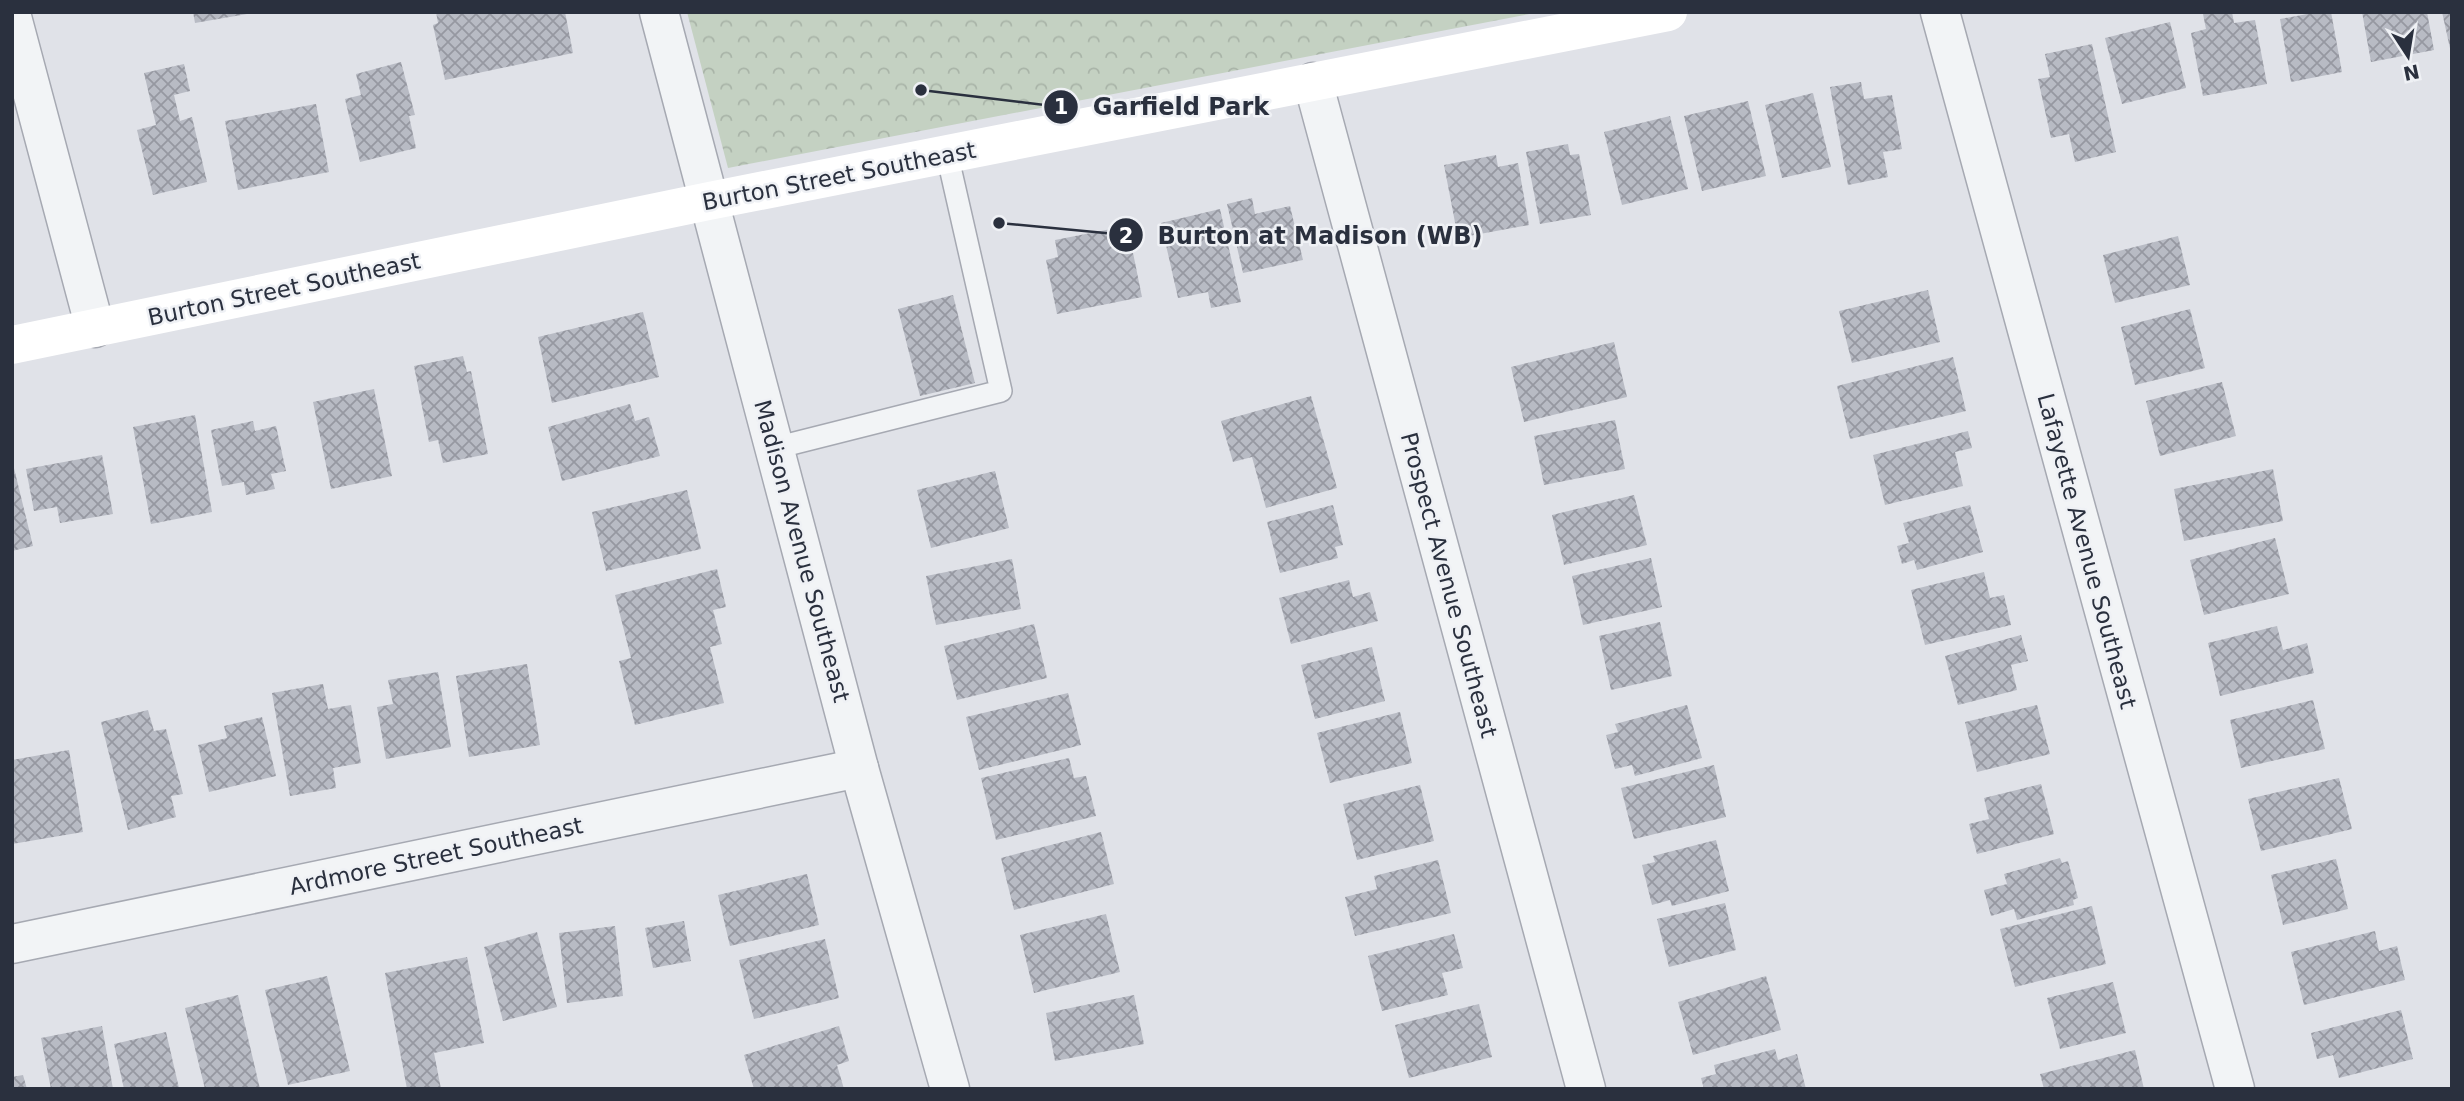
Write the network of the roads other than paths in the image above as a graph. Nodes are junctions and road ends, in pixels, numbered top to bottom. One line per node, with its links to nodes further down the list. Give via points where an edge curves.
1 (659, 12): 7 (street, Madison Avenue Southeast)
2 (1668, 12): 5 (main road, Burton Street Southeast)
3 (1940, 12): 15 (street, Lafayette Avenue Southeast)
4 (12, 17): 8 (street)
5 (1313, 82): 6 (main road, Burton Street Southeast); 14 (street, Prospect Avenue Southeast)
6 (947, 154): 7 (main road, Burton Street Southeast); 10 (lane, via 1001,391)
7 (709, 201): 8 (main road, Burton Street Southeast); 10 (street, Madison Avenue Southeast)
8 (95, 328): 9 (main road, Burton Street Southeast)
9 (12, 345)
10 (775, 447): 11 (street, Madison Avenue Southeast)
11 (859, 768): 12 (street, Ardmore Street Southeast); 13 (street, Madison Avenue Southeast)
12 (12, 944)
13 (950, 1089)
14 (1586, 1089)
15 (2235, 1089)

